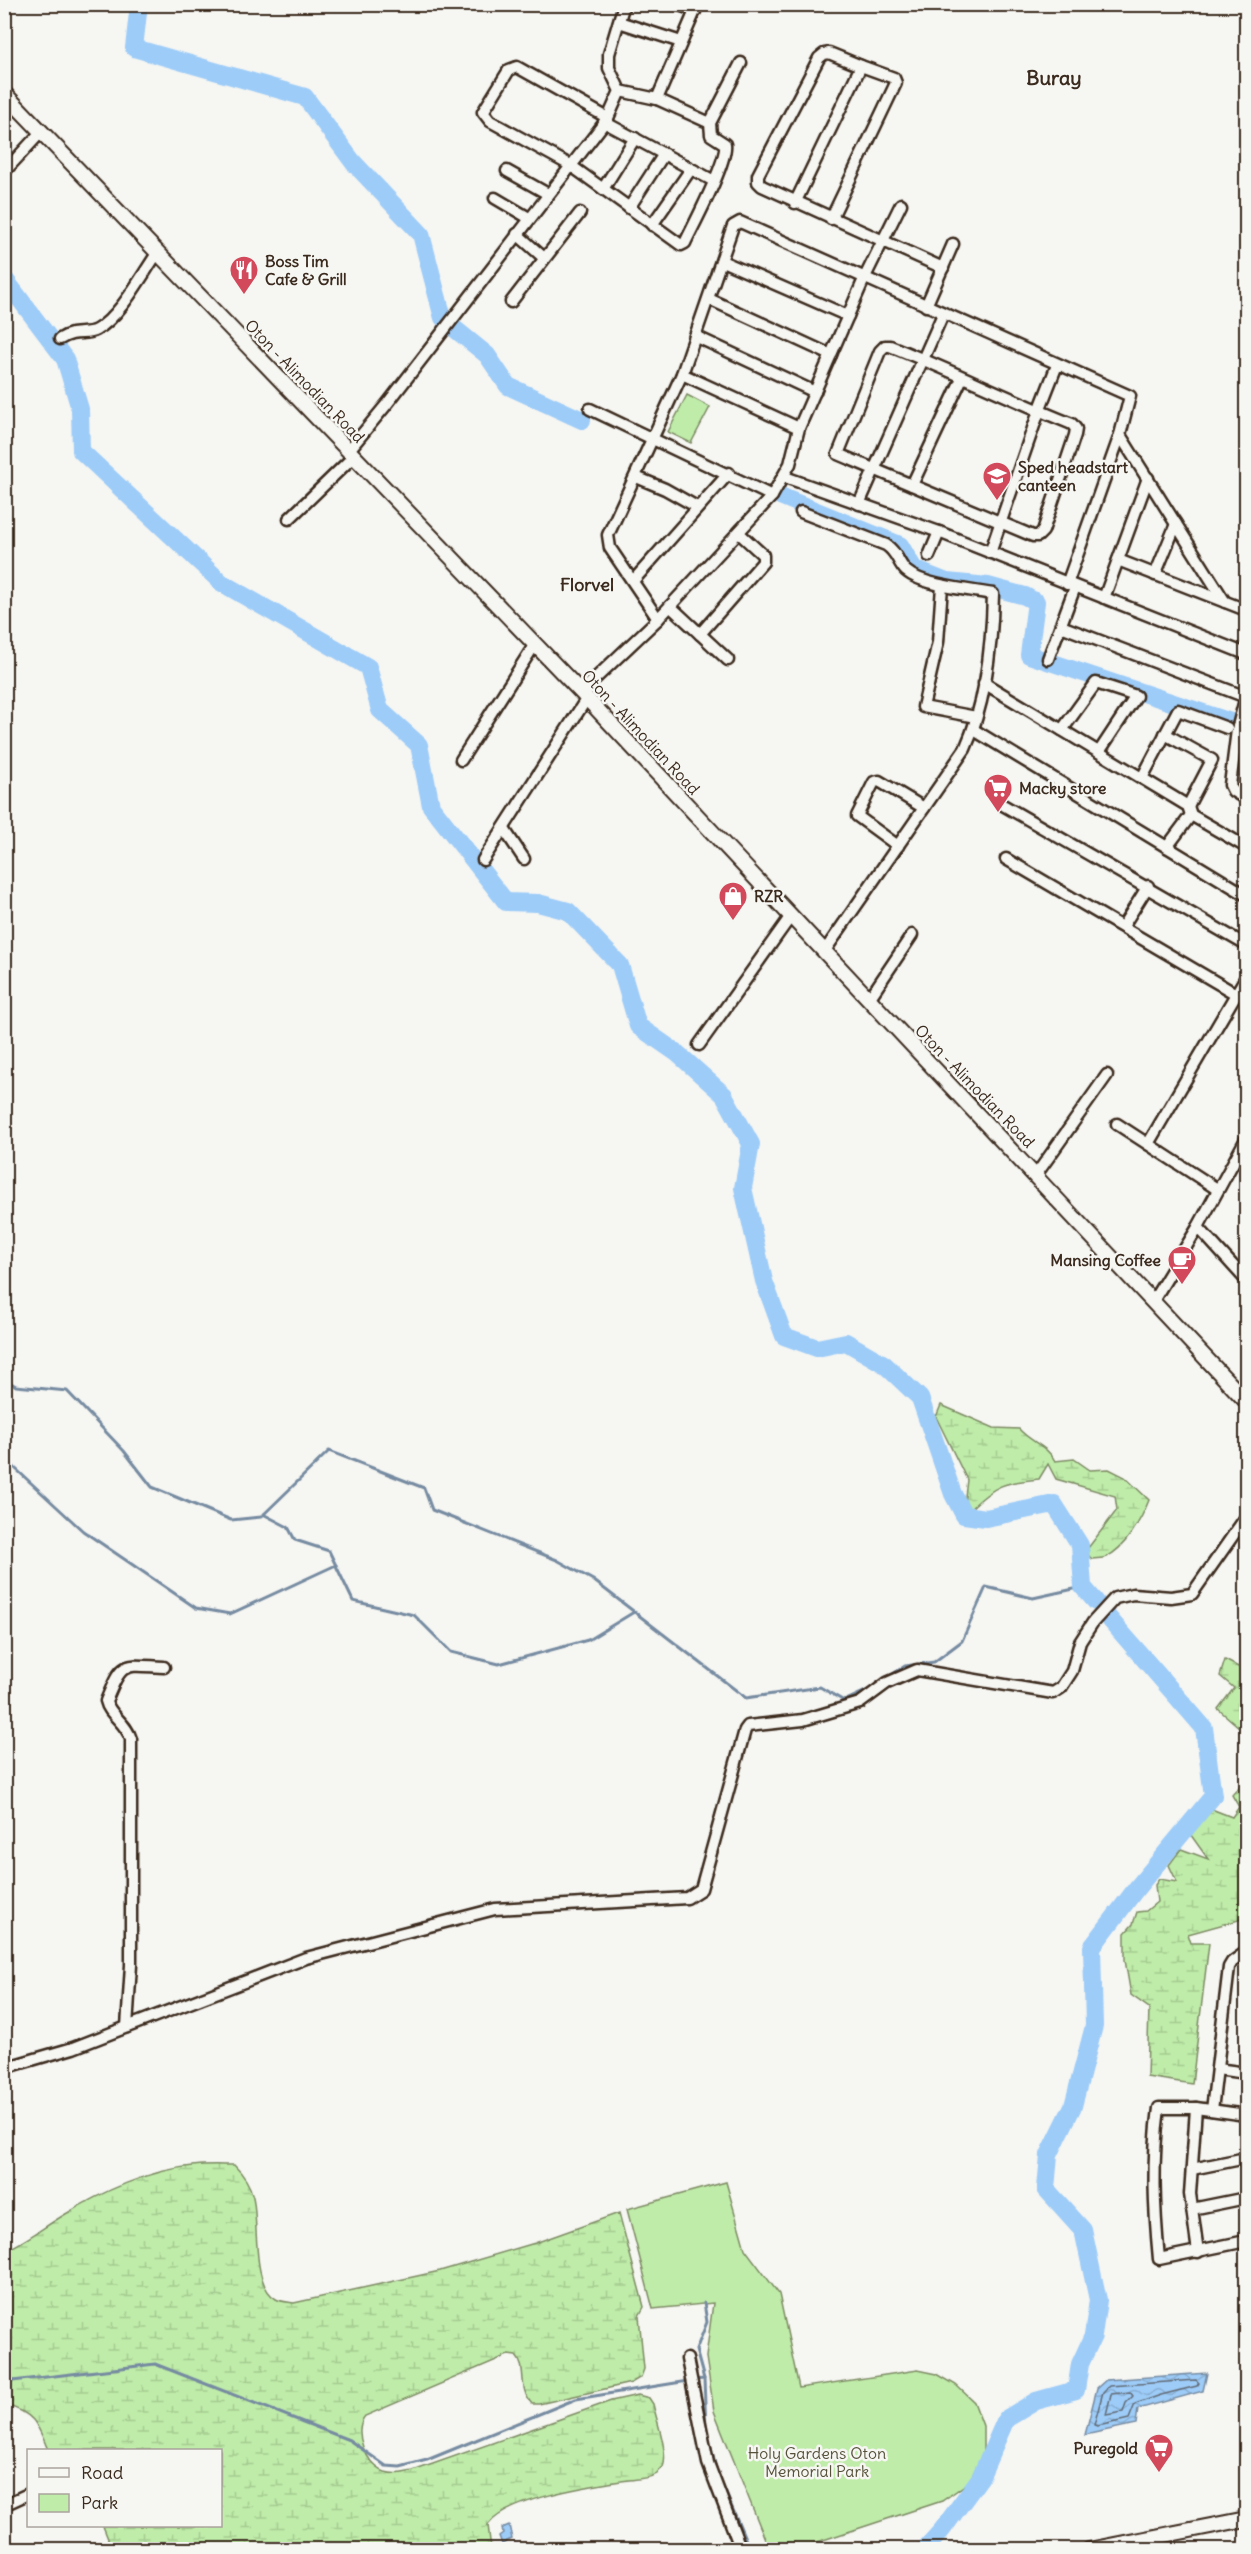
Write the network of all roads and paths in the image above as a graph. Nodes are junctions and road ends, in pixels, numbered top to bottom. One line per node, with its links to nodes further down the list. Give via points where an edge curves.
1 (624, 4): 4 (street)
2 (677, 4): 3 (street)
3 (697, 8): 5 (street)
4 (619, 22): 5 (street); 8 (street, via 609,68)
5 (681, 42): 10 (street)
6 (741, 63): 12 (street)
7 (861, 66): 24 (street); 24 (street, via 829,53 819,58 758,175 762,186); 29 (street, via 894,78 896,83)
8 (620, 91): 10 (street); 11 (street)
9 (4, 93): 13 (main road, Oton - Alimodian Road)
10 (657, 99): 12 (street)
11 (606, 120): 14 (street); 16 (street); 16 (street, via 517,67 509,70 483,112 485,117)
12 (710, 123): 20 (street, via 711,135 725,147)
13 (42, 131): 19 (street); 34 (main road, Oton - Alimodian Road)
14 (635, 138): 15 (street); 21 (street)
15 (664, 154): 17 (street); 26 (street)
16 (570, 165): 21 (street); 22 (street)
17 (691, 169): 20 (street); 30 (street)
18 (507, 171): 22 (street)
19 (4, 172)
20 (714, 181): 30 (street, via 685,243 676,243)
21 (603, 189): 26 (street)
22 (548, 194): 28 (street)
23 (495, 198): 28 (street)
24 (795, 203): 29 (street)
25 (901, 204): 32 (street)
26 (629, 208): 30 (street)
27 (580, 213): 35 (street)
28 (529, 218): 31 (street)
29 (831, 219): 32 (street)
30 (652, 225)
31 (516, 234): 35 (street); 57 (street)
32 (883, 242): 37 (street); 38 (street)
33 (953, 244): 37 (street)
34 (158, 252): 45 (street, via 114,315 100,328 92,333 70,332); 57 (main road, Oton - Alimodian Road)
35 (544, 258): 40 (street)
36 (722, 261): 38 (street, via 733,226 740,222); 39 (street); 43 (street)
37 (943, 268): 41 (street)
38 (864, 279): 41 (street); 43 (street)
39 (709, 298): 44 (street); 46 (street)
40 (511, 302)
41 (926, 306): 42 (street)
42 (943, 314): 47 (street); 48 (street)
43 (848, 316): 46 (street)
44 (695, 336): 49 (street); 51 (street)
45 (60, 339)
46 (831, 355): 51 (street)
47 (923, 359): 50 (street); 58 (street); 58 (street, via 890,346 880,351 838,454)
48 (1057, 365): 53 (street); 55 (street, via 1130,396)
49 (682, 374): 54 (street); 56 (street)
50 (962, 378): 53 (street); 63 (street)
51 (815, 392): 54 (street)
52 (590, 409): 56 (street)
53 (1039, 411): 69 (street); 69 (street, via 1076,429 1042,531 1033,536)
54 (799, 428): 61 (street)
55 (1120, 435): 62 (street); 78 (street)
56 (653, 439): 59 (street); 60 (street)
57 (351, 453): 68 (street); 87 (main road, Oton - Alimodian Road)
58 (873, 468): 63 (street); 65 (street)
59 (729, 473): 64 (street); 66 (street)
60 (636, 477): 66 (street); 77 (street, via 608,535 608,542)
61 (784, 477): 64 (street); 65 (street)
62 (1148, 478): 70 (street); 75 (street)
63 (912, 485): 69 (street)
64 (772, 496): 72 (street)
65 (859, 504): 71 (street)
66 (698, 507): 77 (street)
67 (801, 512): 79 (street, via 886,545 896,551 906,571)
68 (289, 519)
69 (1000, 522): 73 (street)
70 (1176, 524): 76 (street); 81 (street)
71 (939, 532): 73 (street); 74 (street)
72 (739, 533): 82 (street); 86 (street, via 763,555 763,562)
73 (990, 553): 78 (street)
74 (928, 556)
75 (1118, 560): 76 (street); 80 (street)
76 (1155, 575): 81 (street)
77 (633, 581): 84 (street)
78 (1071, 585): 80 (street); 85 (street)
79 (942, 586): 91 (street, via 993,594); 94 (street, via 938,642 923,707)
80 (1104, 598): 88 (street)
81 (1225, 602): 83 (street)
82 (670, 606): 84 (street); 86 (street)
83 (1246, 610)
84 (658, 619): 92 (street)
85 (1061, 626): 90 (street); 93 (street)
86 (700, 634): 89 (street)
87 (535, 644): 92 (main road, Oton - Alimodian Road); 100 (street)
88 (1246, 654)
89 (728, 660)
90 (1048, 660)
91 (984, 683): 94 (street); 97 (street)
92 (584, 695): 106 (street); 115 (main road, Oton - Alimodian Road)
93 (1246, 696): 95 (street)
94 (976, 717): 96 (street)
95 (1234, 726): 98 (street, via 1178,710); 102 (street, via 1230,785)
96 (974, 730): 104 (street); 108 (street)
97 (1062, 730): 99 (street); 99 (street, via 1096,683 1136,696)
98 (1165, 734): 101 (street); 105 (street, via 1212,760)
99 (1099, 752): 101 (street)
100 (461, 760)
101 (1142, 778): 105 (street)
102 (1246, 800)
103 (1003, 805): 113 (street)
104 (924, 808): 107 (street); 107 (street, via 879,781 874,782 857,816)
105 (1190, 810): 108 (street); 109 (street)
106 (504, 829): 110 (street); 112 (street)
107 (898, 846): 119 (street)
108 (1167, 847): 114 (street)
109 (1246, 847)
110 (524, 859)
111 (1006, 859): 116 (street)
112 (483, 860)
113 (1148, 886): 116 (street); 118 (street)
114 (1246, 895)
115 (791, 916): 119 (main road, Oton - Alimodian Road); 123 (street)
116 (1123, 926): 121 (street)
117 (912, 935): 122 (street)
118 (1246, 945)
119 (824, 952): 122 (main road, Oton - Alimodian Road)
120 (1246, 977): 121 (street)
121 (1236, 994): 127 (street)
122 (869, 999): 128 (main road, Oton - Alimodian Road)
123 (699, 1045)
124 (1107, 1075): 128 (street)
125 (1117, 1124): 127 (street)
126 (1246, 1139): 129 (street)
127 (1148, 1144): 129 (street)
128 (1036, 1175): 132 (main road, Oton - Alimodian Road)
129 (1217, 1189): 130 (street)
130 (1198, 1227): 131 (street); 132 (street)
131 (1246, 1280)
132 (1153, 1301): 133 (main road, Oton - Alimodian Road)
133 (1246, 1401)
134 (1246, 1517): 137 (street, via 1192,1594 1133,1594 1115,1598 1080,1642 1072,1671 1062,1688 1053,1694 917,1670 887,1683 860,1703 803,1720 748,1726 701,1889 696,1894 687,1898 495,1909 306,1958)
135 (164, 1667): 137 (street, via 129,1665 117,1673 106,1701 126,1725 131,1739 131,1965)
136 (1246, 1952): 139 (street, via 1229,1967)
137 (127, 2026): 138 (street, via 74,2048)
138 (4, 2068)
139 (1217, 2069): 140 (street); 142 (street)
140 (1246, 2073)
141 (1196, 2108): 142 (street); 145 (street); 149 (street, via 1159,2108 1153,2199 1160,2259)
142 (1212, 2110): 143 (street)
143 (1246, 2115)
144 (1246, 2158): 145 (street)
145 (1192, 2169): 147 (street)
146 (1246, 2198): 147 (street)
147 (1192, 2209): 149 (street)
148 (1246, 2241): 149 (street)
149 (1198, 2252)
150 (687, 2359): 154 (street, via 708,2463)
151 (27, 2494): 152 (street)
152 (4, 2505)
153 (1246, 2519): 155 (main road)
154 (741, 2550)
155 (1089, 2550)

